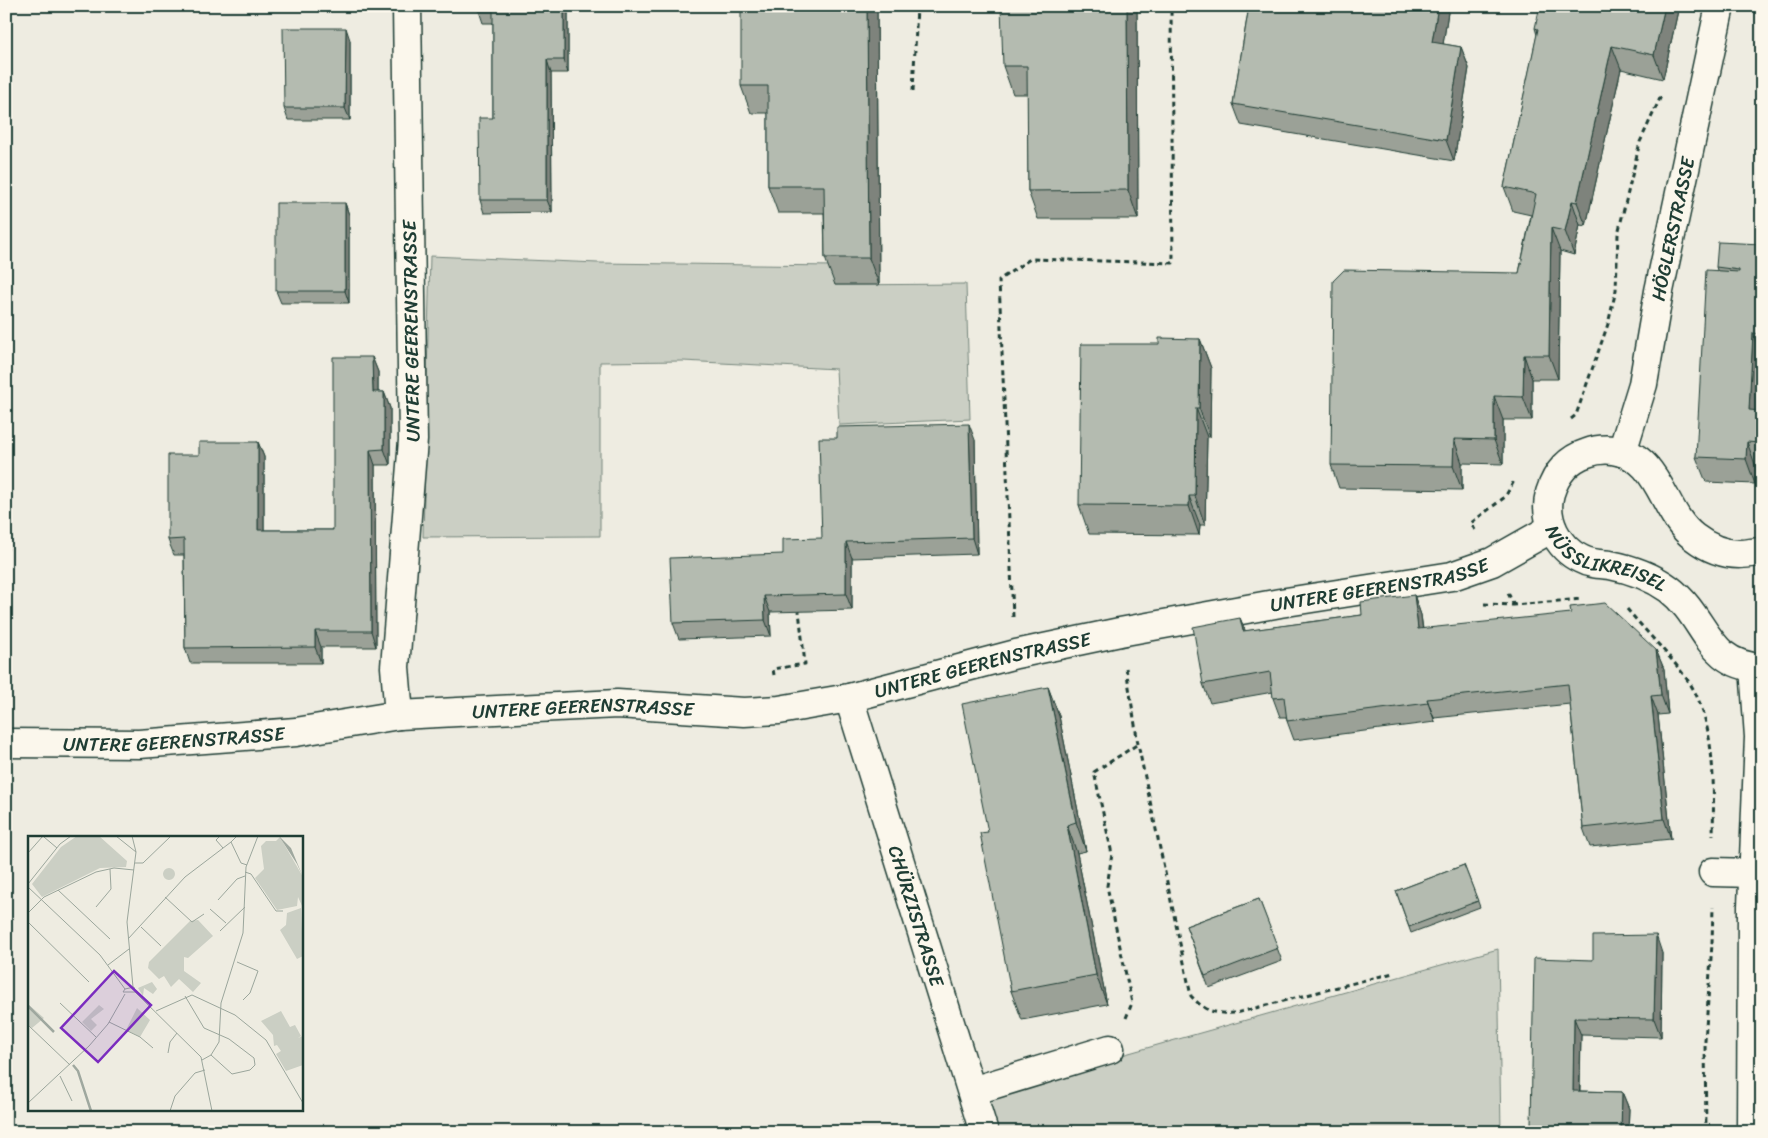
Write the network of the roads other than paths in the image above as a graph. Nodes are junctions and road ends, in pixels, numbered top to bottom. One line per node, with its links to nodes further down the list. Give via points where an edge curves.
1 (407, 6): 8 (street, UNTERE GEERENSTRASSE, via 413,440 396,667)
2 (1720, 6): 3 (street, HÖGLERSTRASSE, via 1659,291 1643,384)
3 (1622, 452): 4 (street, NÜSSLIKREISEL, via 1603,449 1588,452 1563,468 1549,495); 5 (street, NÜSSLIKREISEL, via 1644,465 1654,476 1679,525 1694,538 1724,552)
4 (1552, 528): 6 (street, NÜSSLIKREISEL, via 1567,550 1580,559 1627,569 1661,584 1691,610 1719,653 1745,667); 7 (street, UNTERE GEERENSTRASSE, via 1492,562 1452,576 1120,632 1016,654)
5 (1762, 552)
6 (1758, 667): 11 (street)
7 (849, 698): 8 (street, UNTERE GEERENSTRASSE, via 779,710 744,712 617,704); 13 (street, CHÜRZISTRASSE)
8 (399, 714): 9 (street, UNTERE GEERENSTRASSE, via 296,732 139,744)
9 (6, 742)
10 (1713, 872): 11 (street)
11 (1754, 873): 15 (street)
12 (1110, 1049): 13 (street)
13 (972, 1091): 14 (street, CHÜRZISTRASSE)
14 (984, 1132)
15 (1751, 1132)

